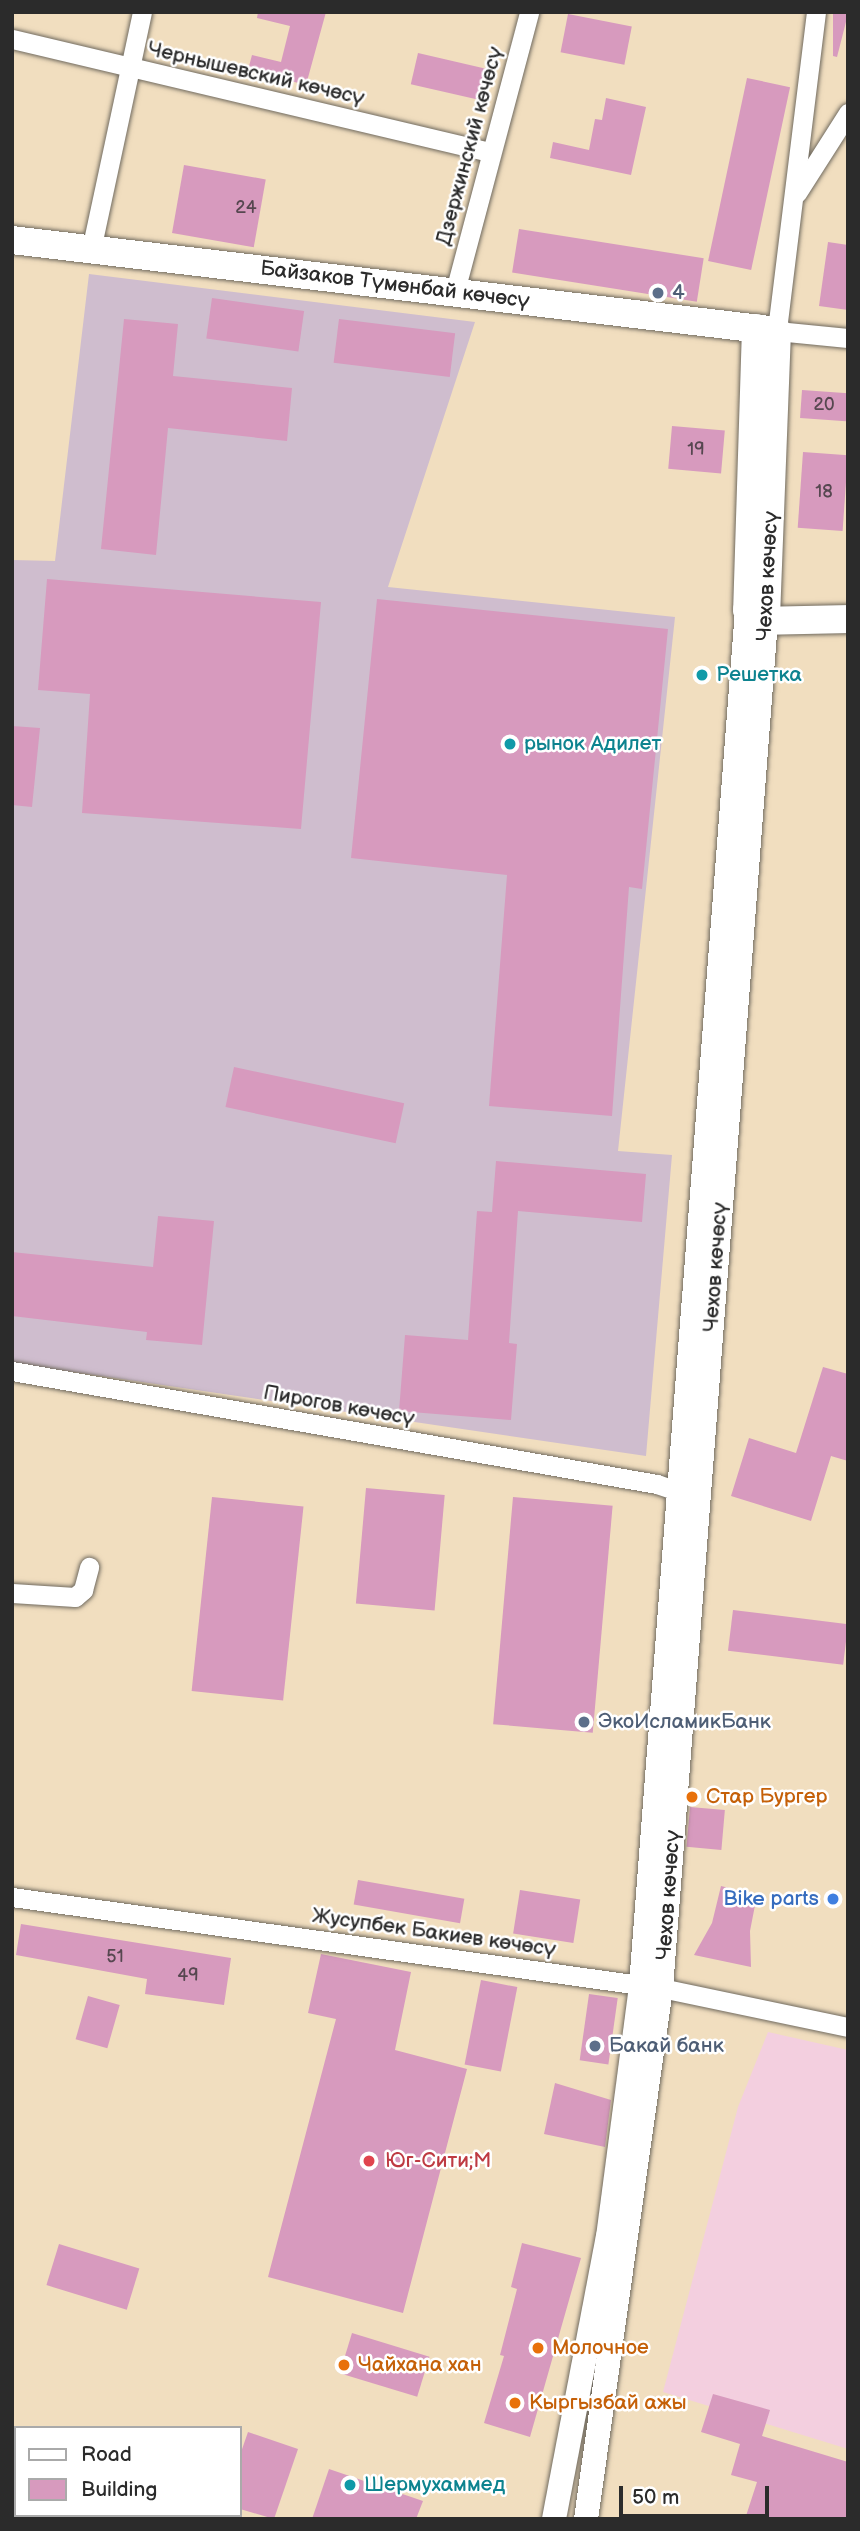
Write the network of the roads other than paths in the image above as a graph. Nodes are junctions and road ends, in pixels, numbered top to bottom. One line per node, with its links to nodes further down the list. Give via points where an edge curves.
1 (142, 12): 5 (street)
2 (529, 12): 7 (street, Дзержинский көчөсү)
3 (816, 12): 8 (street, Чехов көчөсү)
4 (12, 39): 5 (street, Чернышевский көчөсү)
5 (129, 68): 7 (street, Чернышевский көчөсү); 10 (street)
6 (848, 113): 8 (street)
7 (490, 152): 11 (street, Дзержинский көчөсү)
8 (794, 197): 12 (street, Чехов көчөсү)
9 (12, 240): 10 (main road, Байзаков Түмөнбай көчөсү)
10 (91, 250): 11 (main road, Байзаков Түмөнбай көчөсү)
11 (455, 291): 12 (main road, Байзаков Түмөнбай көчөсү)
12 (767, 330): 13 (street); 14 (main road, Чехов көчөсү)
13 (848, 338)
14 (757, 616): 15 (main road); 17 (street, Чехов көчөсү)
15 (848, 619)
16 (12, 1371): 17 (street, Пирогов көчөсү)
17 (684, 1489): 21 (street, Чехов көчөсү)
18 (89, 1567): 19 (street, via 83,1590 75,1597)
19 (12, 1593)
20 (12, 1896): 21 (street, Жусупбек Бакиев көчөсү)
21 (650, 1996): 22 (street, Жусупбек Бакиев көчөсү); 23 (street, Чехов көчөсү); 24 (street, Чехов көчөсү)
22 (848, 2027)
23 (554, 2519)
24 (586, 2519)

